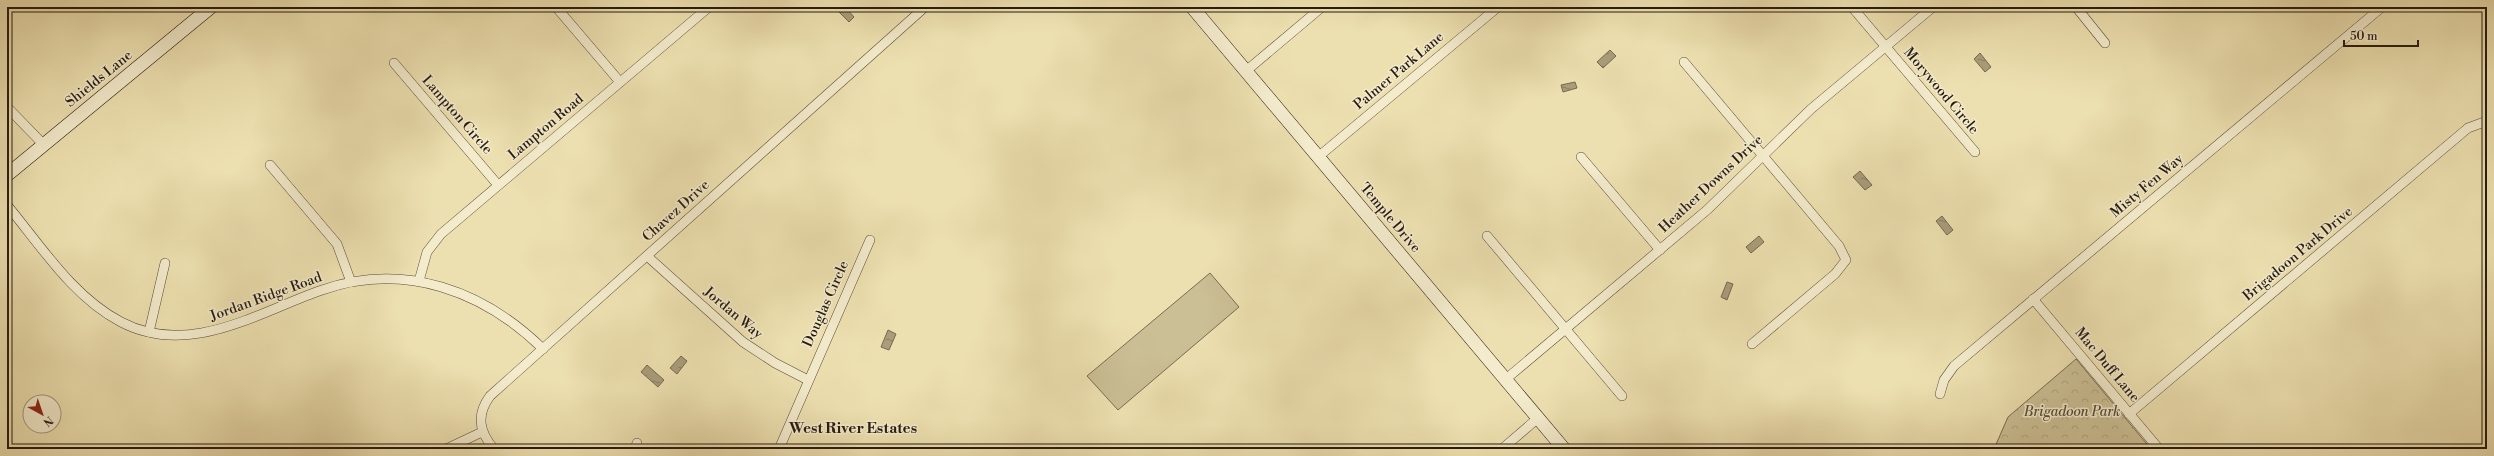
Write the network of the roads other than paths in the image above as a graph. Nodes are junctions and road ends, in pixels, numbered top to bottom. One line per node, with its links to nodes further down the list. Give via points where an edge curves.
1 (212, 7): 20 (street, Shields Lane)
2 (556, 7): 17 (street)
3 (709, 7): 17 (street, Lampton Road)
4 (925, 7): 32 (street, Chavez Drive)
5 (1192, 7): 16 (street, Temple Drive)
6 (1322, 7): 16 (street)
7 (1498, 7): 23 (street, Palmer Park Lane)
8 (1852, 7): 13 (street, Morywood Circle)
9 (1933, 7): 13 (street, Heather Downs Drive)
10 (2076, 7): 12 (street)
11 (2382, 7): 36 (street, Misty Fen Way)
12 (2105, 43)
13 (1886, 47): 21 (street, Morywood Circle); 22 (street, Heather Downs Drive, via 1811,109)
14 (1684, 62): 22 (street)
15 (394, 63): 27 (street, Lampton Circle)
16 (1246, 71): 23 (street, Temple Drive)
17 (620, 82): 27 (street, Lampton Road)
18 (7, 107): 20 (street)
19 (2487, 121): 45 (street, Brigadoon Park Drive, via 2468,128)
20 (44, 144): 26 (street, Shields Lane)
21 (1974, 152)
22 (1764, 156): 31 (street, Heather Downs Drive); 39 (street, via 1839,246 1846,260 1835,274)
23 (1318, 157): 41 (street, Temple Drive)
24 (1581, 157): 31 (street)
25 (270, 165): 35 (street, via 337,244)
26 (7, 175)
27 (498, 185): 34 (street, Lampton Road, via 433,242 422,264)
28 (7, 205): 38 (street, Jordan Ridge Road, via 90,302 123,323)
29 (1487, 236): 37 (street)
30 (870, 240): 42 (street, Douglas Circle)
31 (1660, 250): 37 (street, Heather Downs Drive)
32 (646, 256): 40 (street, Chavez Drive); 42 (street, Jordan Way, via 743,342 774,363)
33 (165, 263): 38 (street)
34 (419, 281): 35 (street, Jordan Ridge Road); 40 (street, Jordan Ridge Road, via 445,287 486,304 520,326)
35 (351, 282): 38 (street, Jordan Ridge Road, via 324,289 212,332 170,335)
36 (2033, 299): 43 (street, Misty Fen Way, via 1954,366 1944,380); 45 (street, Mac Duff Lane)
37 (1565, 329): 41 (street, Heather Downs Drive); 44 (street)
38 (149, 332)
39 (1752, 344)
40 (544, 349): 47 (street, Chavez Drive, via 485,404 480,421)
41 (1506, 379): 46 (street, Temple Drive)
42 (808, 380): 50 (street, Douglas Circle)
43 (1940, 394)
44 (1622, 396)
45 (2129, 414): 53 (street, Mac Duff Lane)
46 (1538, 418): 51 (street); 52 (street, Temple Drive)
47 (482, 432): 48 (street); 49 (street)
48 (446, 449)
49 (494, 449)
50 (779, 449)
51 (1502, 449)
52 (1564, 449)
53 (2159, 449)

